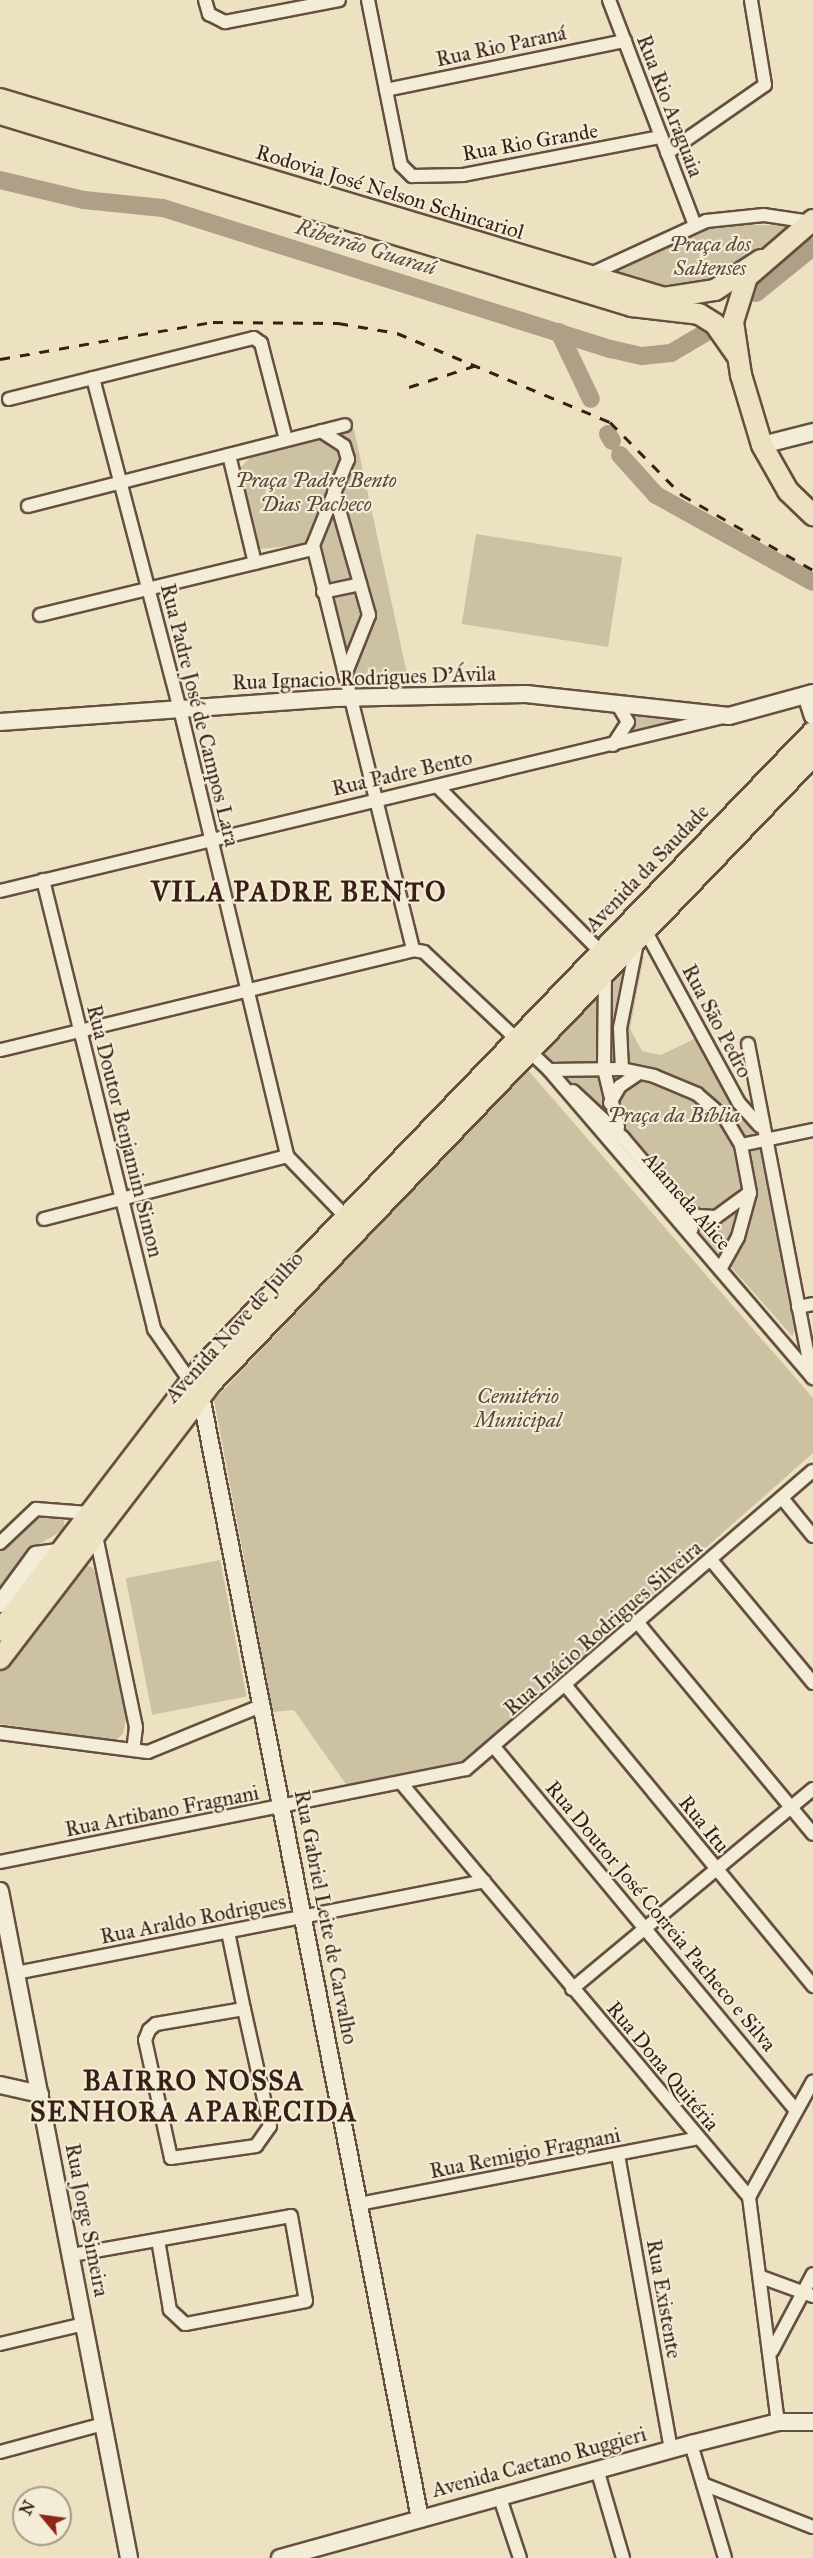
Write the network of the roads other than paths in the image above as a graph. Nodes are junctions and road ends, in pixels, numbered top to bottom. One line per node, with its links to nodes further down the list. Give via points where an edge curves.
1 (205, 0): 2 (street, via 209,14 225,22)
2 (339, 0)
3 (368, 0): 7 (street)
4 (609, 0): 6 (street, Rua Rio Araguaia)
5 (751, 0): 11 (street, via 765,85)
6 (625, 41): 7 (street, Rua Rio Paraná); 10 (street, Rua Rio Araguaia)
7 (386, 90): 10 (street, Rua Rio Grande, via 406,172 463,176)
8 (0, 99): 15 (main road, Rodovia José Nelson Schincariol)
9 (0, 114): 16 (main road, Rodovia José Nelson Schincariol, via 632,306 699,314 715,324)
10 (661, 137): 11 (street, Rua Rio Araguaia)
11 (667, 153): 13 (street, Rua Rio Araguaia)
12 (812, 222): 13 (street, via 748,216); 14 (main road, Rodovia José Nelson Schincariol)
13 (695, 225): 15 (street, via 622,263)
14 (760, 260): 15 (main road, Rodovia José Nelson Schincariol, via 722,286 684,298 642,293); 16 (main road, via 735,303)
15 (584, 276)
16 (736, 354): 23 (main road)
17 (93, 378): 18 (street); 22 (street, via 257,338); 25 (street, Rua Padre José de Campos Lara)
18 (9, 399)
19 (345, 425): 20 (street)
20 (321, 431): 22 (street); 26 (street, via 348,453)
21 (813, 432): 23 (street)
22 (286, 440): 24 (street)
23 (762, 445): 28 (main road)
24 (229, 455): 25 (street); 30 (street)
25 (120, 482): 27 (street); 32 (street, Rua Padre José de Campos Lara)
26 (334, 492): 29 (street); 31 (street)
27 (28, 506)
28 (808, 508)
29 (313, 549): 30 (street); 33 (street)
30 (255, 563): 32 (street)
31 (360, 584): 33 (street); 35 (street, via 369,615)
32 (148, 589): 34 (street); 39 (street, Rua Padre José de Campos Lara)
33 (323, 592): 35 (street)
34 (40, 615)
35 (345, 675): 37 (street)
36 (809, 694): 40 (street, Rua Padre Bento); 41 (street)
37 (350, 698): 38 (street, Rua Ignacio Rodrigues D'Ávila, via 526,694); 39 (street, Rua Ignacio Rodrigues D'Ávila); 47 (street)
38 (617, 704): 40 (street, Rua Ignacio Rodrigues D'Ávila); 44 (street, via 628,722)
39 (180, 709): 42 (street, Rua Ignacio Rodrigues D'Ávila); 48 (street, Rua Padre José de Campos Lara)
40 (729, 716): 44 (street, Rua Padre Bento)
41 (813, 716)
42 (0, 722)
43 (813, 732): 51 (main road, Avenida da Saudade)
44 (613, 745): 46 (street, Rua Padre Bento)
45 (813, 756): 51 (main road, Avenida da Saudade)
46 (439, 788): 47 (street, Rua Padre Bento); 53 (street)
47 (374, 804): 48 (street, Rua Padre Bento); 52 (street)
48 (210, 838): 49 (street, Rua Padre Bento); 55 (street, Rua Padre José de Campos Lara)
49 (43, 880): 50 (street, Rua Padre Bento); 58 (street, Rua Doutor Benjamim Simon)
50 (0, 891)
51 (638, 929): 53 (main road, Avenida da Saudade); 54 (main road, via 606,955); 57 (street); 68 (street, Rua São Pedro, via 739,1103)
52 (413, 950): 55 (street); 59 (street, Alameda Alice, via 436,959)
53 (600, 951): 59 (main road, Avenida da Saudade)
54 (605, 971): 56 (street); 59 (main road)
55 (247, 991): 58 (street); 73 (street, Rua Padre José de Campos Lara)
56 (605, 998): 57 (street); 62 (street)
57 (623, 1004): 63 (street)
58 (81, 1031): 61 (street); 75 (street, Rua Doutor Benjamim Simon)
59 (523, 1044): 64 (street, Alameda Alice); 77 (main road, Avenida Nove de Julho); 84 (main road, Avenida Nove de Julho)
60 (748, 1044): 68 (street, Rua São Pedro)
61 (1, 1050)
62 (604, 1069): 63 (street); 64 (street); 67 (street)
63 (622, 1069): 65 (street)
64 (549, 1070): 66 (street, Alameda Alice)
65 (639, 1073): 67 (street, via 620,1086); 72 (street, via 697,1094 725,1118)
66 (559, 1082): 70 (street, via 595,1106); 79 (street, Alameda Alice)
67 (610, 1103): 70 (street)
68 (761, 1127): 71 (street, Rua São Pedro)
69 (813, 1130): 71 (street)
70 (623, 1138): 76 (street)
71 (766, 1140): 72 (street); 82 (street, Rua São Pedro)
72 (741, 1144): 74 (street)
73 (287, 1156): 75 (street); 77 (street)
74 (750, 1193): 76 (street, via 716,1217 697,1216); 80 (street, via 738,1237)
75 (122, 1199): 78 (street); 84 (street, Rua Doutor Benjamim Simon, via 154,1329)
76 (679, 1204): 79 (street)
77 (345, 1216): 84 (main road, Avenida Nove de Julho, via 223,1346)
78 (44, 1219)
79 (694, 1238): 80 (street, Alameda Alice)
80 (720, 1269): 83 (street, Alameda Alice)
81 (813, 1304): 82 (street)
82 (798, 1307): 83 (street, Rua São Pedro)
83 (813, 1378)
84 (195, 1388): 87 (main road, Avenida Nove de Julho); 88 (main road, Avenida Nove de Julho, via 185,1415); 99 (street, Rua Gabriel Leite de Carvalho)
85 (813, 1471): 86 (street, Rua Inácio Rodrigues Silveira)
86 (782, 1498): 89 (street); 92 (street, Rua Inácio Rodrigues Silveira)
87 (88, 1513): 90 (street, via 36,1509); 91 (main road, Avenida Nove de Julho)
88 (95, 1531): 96 (main road, Avenida Nove de Julho); 102 (street, via 136,1727)
89 (813, 1536)
90 (0, 1543)
91 (58, 1552): 93 (street, via 36,1556); 95 (main road, Avenida Nove de Julho)
92 (711, 1560): 94 (street, Rua Inácio Rodrigues Silveira); 97 (street)
93 (0, 1604)
94 (638, 1623): 98 (street, Rua Inácio Rodrigues Silveira); 106 (street)
95 (0, 1631)
96 (0, 1659)
97 (813, 1683)
98 (566, 1686): 101 (street, Rua Inácio Rodrigues Silveira); 109 (street, Rua Itu)
99 (261, 1706): 102 (street, via 161,1750); 105 (street, Rua Gabriel Leite de Carvalho)
100 (0, 1733): 102 (street)
101 (495, 1748): 103 (street, Rua Inácio Rodrigues Silveira, via 466,1769); 113 (street, Rua Doutor José Correia Pacheco e Silva)
102 (133, 1750)
103 (402, 1784): 105 (street, Rua Artibano Fragnani); 110 (street, Rua Dona Quitéria)
104 (813, 1790): 106 (street)
105 (281, 1808): 108 (street, Rua Artibano Fragnani); 112 (street, Rua Gabriel Leite de Carvalho)
106 (791, 1808): 107 (street); 109 (street)
107 (813, 1834)
108 (0, 1862)
109 (716, 1870): 113 (street); 116 (street, Rua Itu)
110 (483, 1881): 112 (street, Rua Araldo Rodrigues); 117 (street, Rua Dona Quitéria)
111 (0, 1891): 115 (street, Rua Jorge Simeira)
112 (303, 1917): 114 (street, Rua Araldo Rodrigues); 126 (street, Rua Gabriel Leite de Carvalho)
113 (645, 1929): 117 (street); 122 (street, Rua Doutor José Correia Pacheco e Silva)
114 (228, 1932): 115 (street, Rua Araldo Rodrigues); 118 (street)
115 (16, 1973): 121 (street, Rua Jorge Simeira)
116 (813, 1986)
117 (572, 1989): 123 (street, Rua Dona Quitéria)
118 (244, 2009): 118 (street, via 270,2126 266,2138 256,2146 171,2158 145,2040 149,2030 156,2024)
119 (813, 2081): 122 (street)
120 (0, 2085): 121 (street)
121 (40, 2094): 128 (street, Rua Jorge Simeira)
122 (796, 2110): 125 (street)
123 (698, 2138): 124 (street, Rua Remigio Fragnani); 125 (street, Rua Dona Quitéria)
124 (618, 2156): 126 (street, Rua Remigio Fragnani); 139 (street, Rua Existente)
125 (749, 2197): 130 (street)
126 (359, 2204): 144 (street, Rua Gabriel Leite de Carvalho)
127 (158, 2240): 127 (street, via 291,2216 306,2301 185,2324 170,2310); 128 (street)
128 (72, 2256): 132 (street, Rua Jorge Simeira)
129 (813, 2274): 131 (street)
130 (761, 2277): 131 (street); 134 (street)
131 (807, 2295): 134 (street)
132 (84, 2324): 133 (street); 137 (street, Rua Jorge Simeira)
133 (0, 2344)
134 (772, 2351): 135 (street)
135 (778, 2422): 136 (street, Avenida Caetano Ruggieri); 138 (street, Avenida Caetano Ruggieri)
136 (813, 2422)
137 (103, 2424): 140 (street); 147 (street, Rua Jorge Simeira)
138 (691, 2444): 139 (street, Avenida Caetano Ruggieri); 142 (street)
139 (671, 2450): 141 (street, Avenida Caetano Ruggieri)
140 (0, 2452)
141 (597, 2469): 143 (street, Avenida Caetano Ruggieri); 150 (street)
142 (704, 2484): 145 (street); 151 (street)
143 (499, 2495): 144 (street, Avenida Caetano Ruggieri); 149 (street)
144 (420, 2518): 146 (street, Avenida Caetano Ruggieri)
145 (813, 2527)
146 (317, 2553): 148 (street, Avenida Caetano Ruggieri)
147 (129, 2558)
148 (280, 2558)
149 (520, 2558)
150 (623, 2558)
151 (725, 2558)

